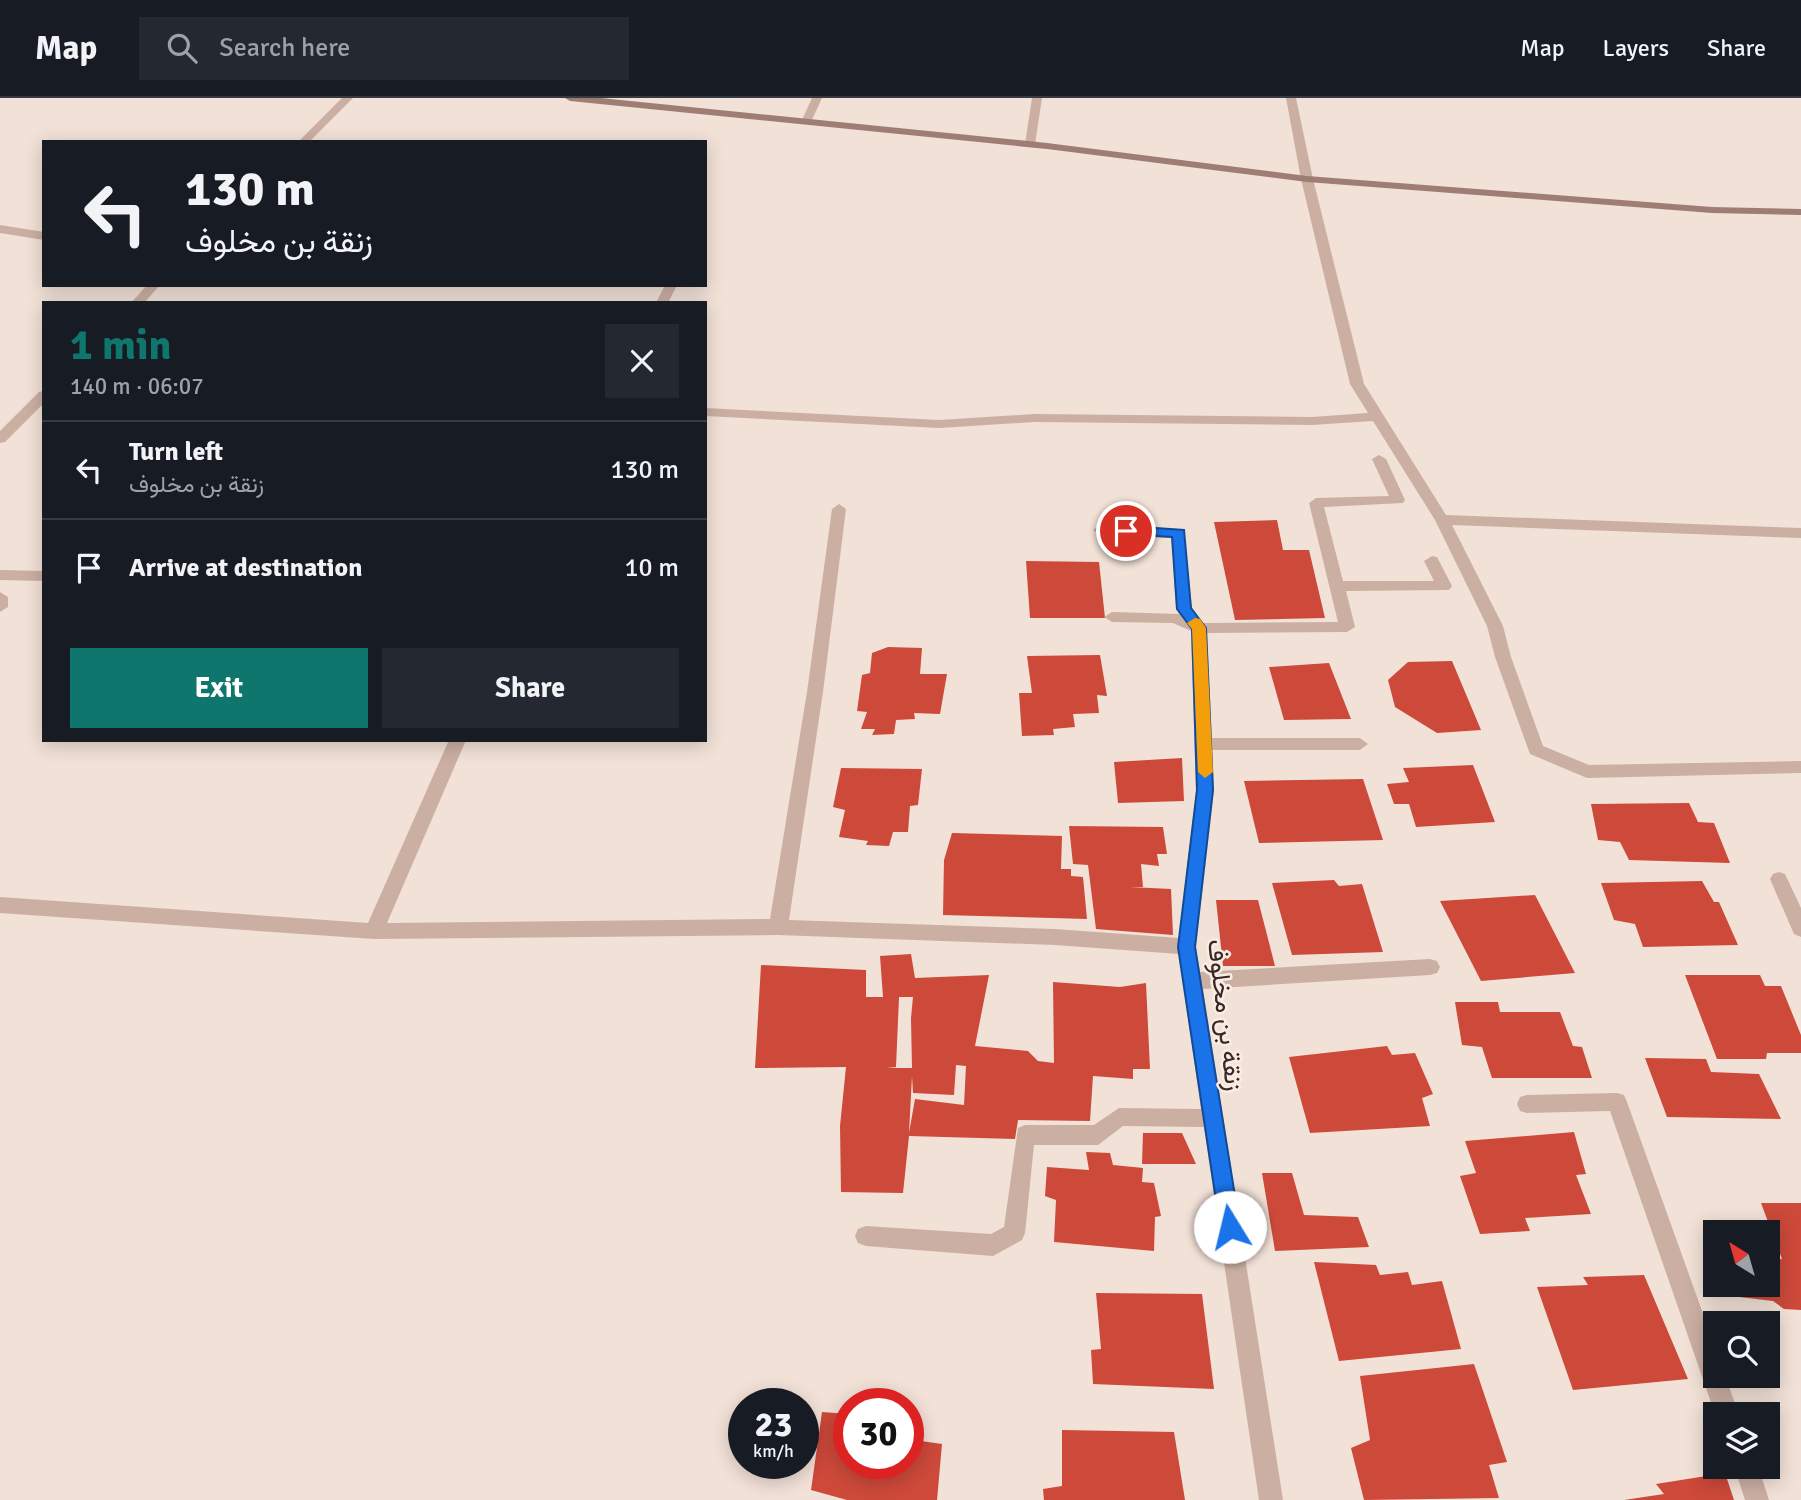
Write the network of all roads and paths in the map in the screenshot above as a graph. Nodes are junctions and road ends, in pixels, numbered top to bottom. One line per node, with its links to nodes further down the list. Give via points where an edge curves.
1 (348, 98): 7 (street)
2 (570, 98): 6 (street)
3 (817, 98): 6 (street)
4 (1037, 98): 8 (street)
5 (1291, 98): 9 (street)
6 (807, 120): 8 (street)
7 (305, 140)
8 (1030, 144): 9 (street)
9 (1307, 179): 10 (street, via 1712,210); 17 (street, via 1357,384)
10 (1801, 212)
11 (0, 229): 12 (street)
12 (42, 236)
13 (153, 287): 14 (street)
14 (139, 301)
15 (42, 397): 18 (street)
16 (707, 412): 17 (street, via 939,424 1035,418 1312,422)
17 (1379, 416): 21 (street)
18 (0, 439)
19 (1379, 459): 27 (street, via 1398,500 1316,503)
20 (839, 509): 38 (street)
21 (1442, 520): 23 (street); 35 (street, via 1495,626 1536,750 1587,772)
22 (1100, 530): 31 (street, زنقة بن مخلوف, via 1179,533 1184,609)
23 (1801, 533)
24 (1432, 561): 27 (street, via 1444,586)
25 (0, 575): 26 (street)
26 (42, 576)
27 (1337, 586): 31 (street, via 1347,627)
28 (0, 597): 29 (street)
29 (0, 607)
30 (1112, 617): 31 (street, via 1175,618)
31 (1199, 628): 33 (street, زنقة بن مخلوف)
32 (457, 742): 40 (street)
33 (1206, 744): 34 (street); 41 (street, زنقة بن مخلوف)
34 (1360, 744)
35 (1801, 767)
36 (1779, 879): 39 (street)
37 (0, 905): 40 (street)
38 (778, 927): 40 (street); 41 (street, via 1055,937)
39 (1801, 929)
40 (374, 931)
41 (1187, 947): 43 (street, زنقة بن مخلوف)
42 (1430, 967): 43 (street)
43 (1192, 981): 45 (street, زنقة بن مخلوف)
44 (1527, 1104): 47 (street, via 1617,1102)
45 (1213, 1118): 46 (street, via 1119,1117 1098,1135 1025,1135 1014,1233 993,1245); 49 (street, زنقة بن مخلوف)
46 (866, 1236)
47 (1723, 1402)
48 (1750, 1479): 50 (street)
49 (1271, 1500)
50 (1757, 1500)

